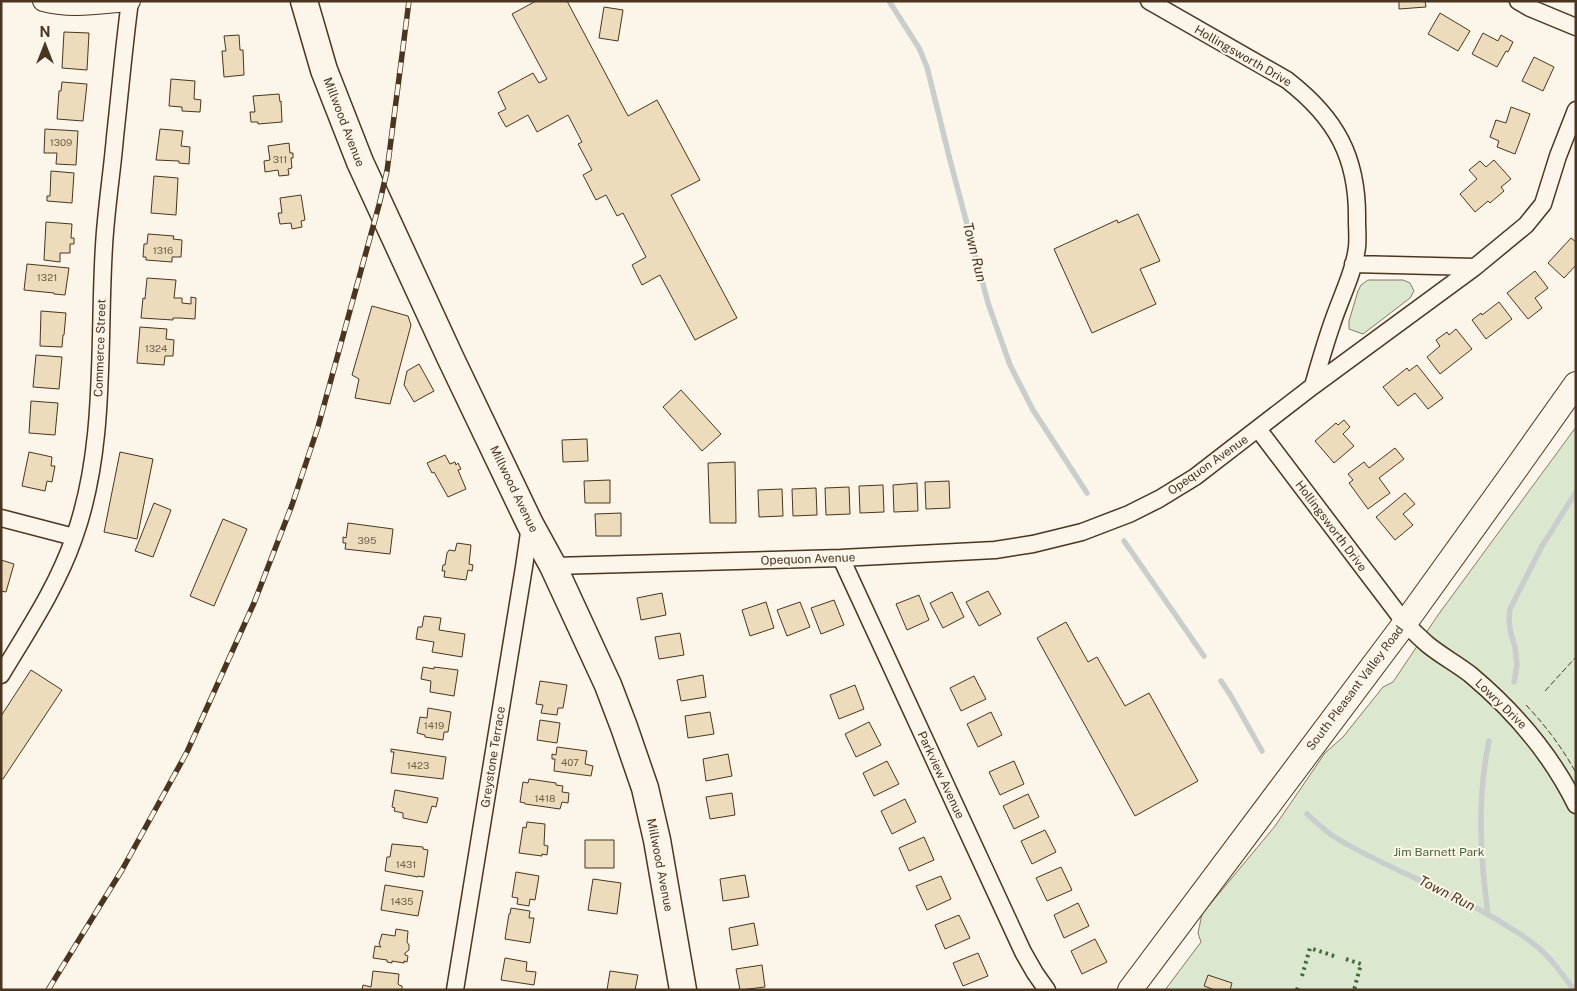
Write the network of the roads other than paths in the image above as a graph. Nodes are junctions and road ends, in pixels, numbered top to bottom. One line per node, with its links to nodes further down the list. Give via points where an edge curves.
1 (43, 1): 2 (street, via 70,6)
2 (130, 1): 15 (street, Commerce Street, via 104,245 92,471)
3 (304, 1): 14 (main road, Millwood Avenue, via 324,70 360,162)
4 (1518, 1): 6 (street)
5 (1155, 3): 8 (street, Hollingsworth Drive, via 1287,80 1304,93 1336,131 1354,174 1358,203 1357,248)
6 (1576, 27)
7 (1576, 110): 9 (street, Opequon Avenue, via 1543,204 1526,225)
8 (1353, 264): 9 (street); 11 (street, Hollingsworth Drive)
9 (1475, 267): 11 (street, Opequon Avenue)
10 (1576, 384): 18 (main road, South Pleasant Valley Road)
11 (1314, 386): 12 (street, Opequon Avenue)
12 (1258, 429): 16 (street, Opequon Avenue, via 1159,499 1082,532 995,550); 18 (street, Hollingsworth Drive)
13 (1, 518): 15 (street)
14 (530, 524): 17 (main road, Millwood Avenue); 21 (street, Greystone Terrace)
15 (74, 537): 19 (street, Commerce Street, via 49,595)
16 (841, 558): 17 (street, Opequon Avenue); 23 (street, Parkview Avenue, via 1023,952)
17 (553, 566): 22 (main road, Millwood Avenue, via 608,685 645,788)
18 (1405, 623): 20 (street, Lowry Drive, via 1513,714 1548,757); 24 (main road, South Pleasant Valley Road)
19 (1, 674)
20 (1576, 805)
21 (455, 990)
22 (683, 990)
23 (1047, 990)
24 (1130, 990)

